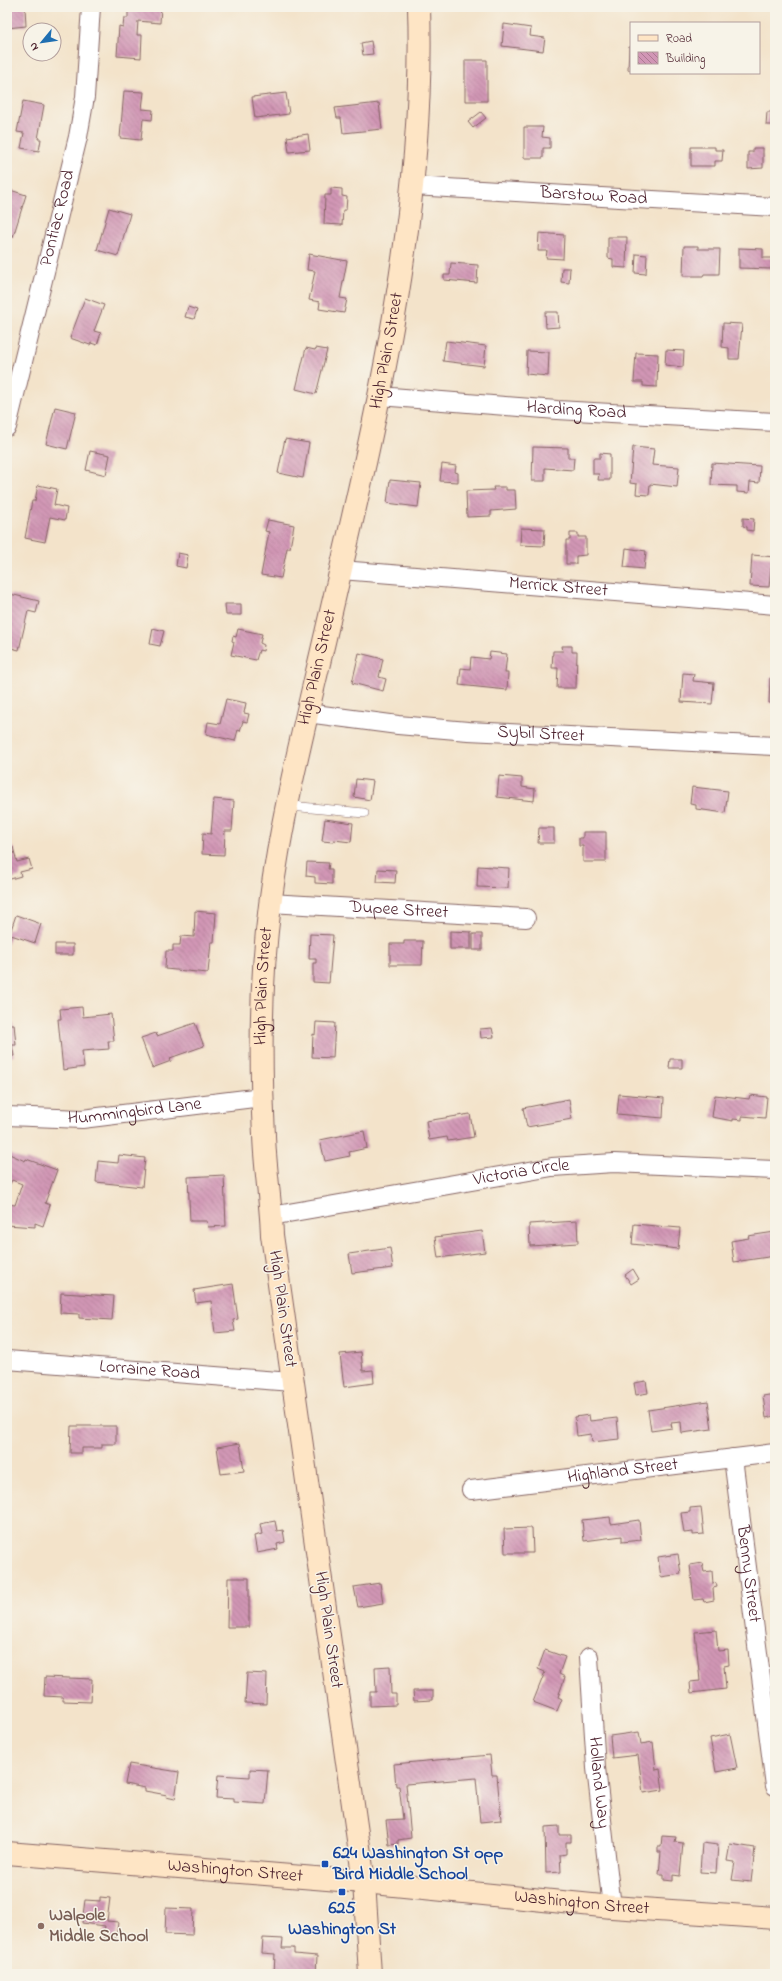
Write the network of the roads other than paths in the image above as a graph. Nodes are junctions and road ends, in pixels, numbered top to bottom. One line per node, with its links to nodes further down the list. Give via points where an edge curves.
1 (91, 7): 7 (street, Pontiac Road, via 85,97 78,137)
2 (419, 7): 3 (main road, High Plain Street, via 419,96)
3 (413, 186): 4 (street, Barstow Road); 5 (main road, High Plain Street)
4 (775, 207)
5 (379, 396): 6 (street, Harding Road, via 557,410); 8 (main road, High Plain Street)
6 (775, 422)
7 (7, 427)
8 (341, 570): 9 (street, Merrick Street); 10 (main road, High Plain Street)
9 (775, 605)
10 (307, 713): 11 (street, Sybil Street, via 468,731); 12 (main road, High Plain Street)
11 (775, 746)
12 (287, 804): 13 (lane); 14 (main road, High Plain Street)
13 (364, 813)
14 (270, 903): 15 (street, Dupee Street); 16 (main road, High Plain Street, via 263,963)
15 (526, 918)
16 (262, 1097): 17 (street, Hummingbird Lane, via 82,1119); 19 (main road, High Plain Street)
17 (7, 1116)
18 (775, 1170): 19 (street, Victoria Circle, via 614,1163 552,1167)
19 (271, 1216): 21 (main road, High Plain Street)
20 (7, 1360): 21 (street, Lorraine Road)
21 (292, 1382): 28 (main road, High Plain Street)
22 (775, 1453): 23 (street, Highland Street)
23 (733, 1458): 24 (street, Highland Street); 26 (street, Benny Street)
24 (471, 1490)
25 (589, 1657): 29 (street, Holland Way, via 596,1768)
26 (775, 1786)
27 (7, 1853): 28 (main road, Washington Street)
28 (364, 1882): 29 (main road, Washington Street); 31 (main road, High Plain Street)
29 (612, 1907): 30 (main road, Washington Street)
30 (775, 1918)
31 (370, 1974)

